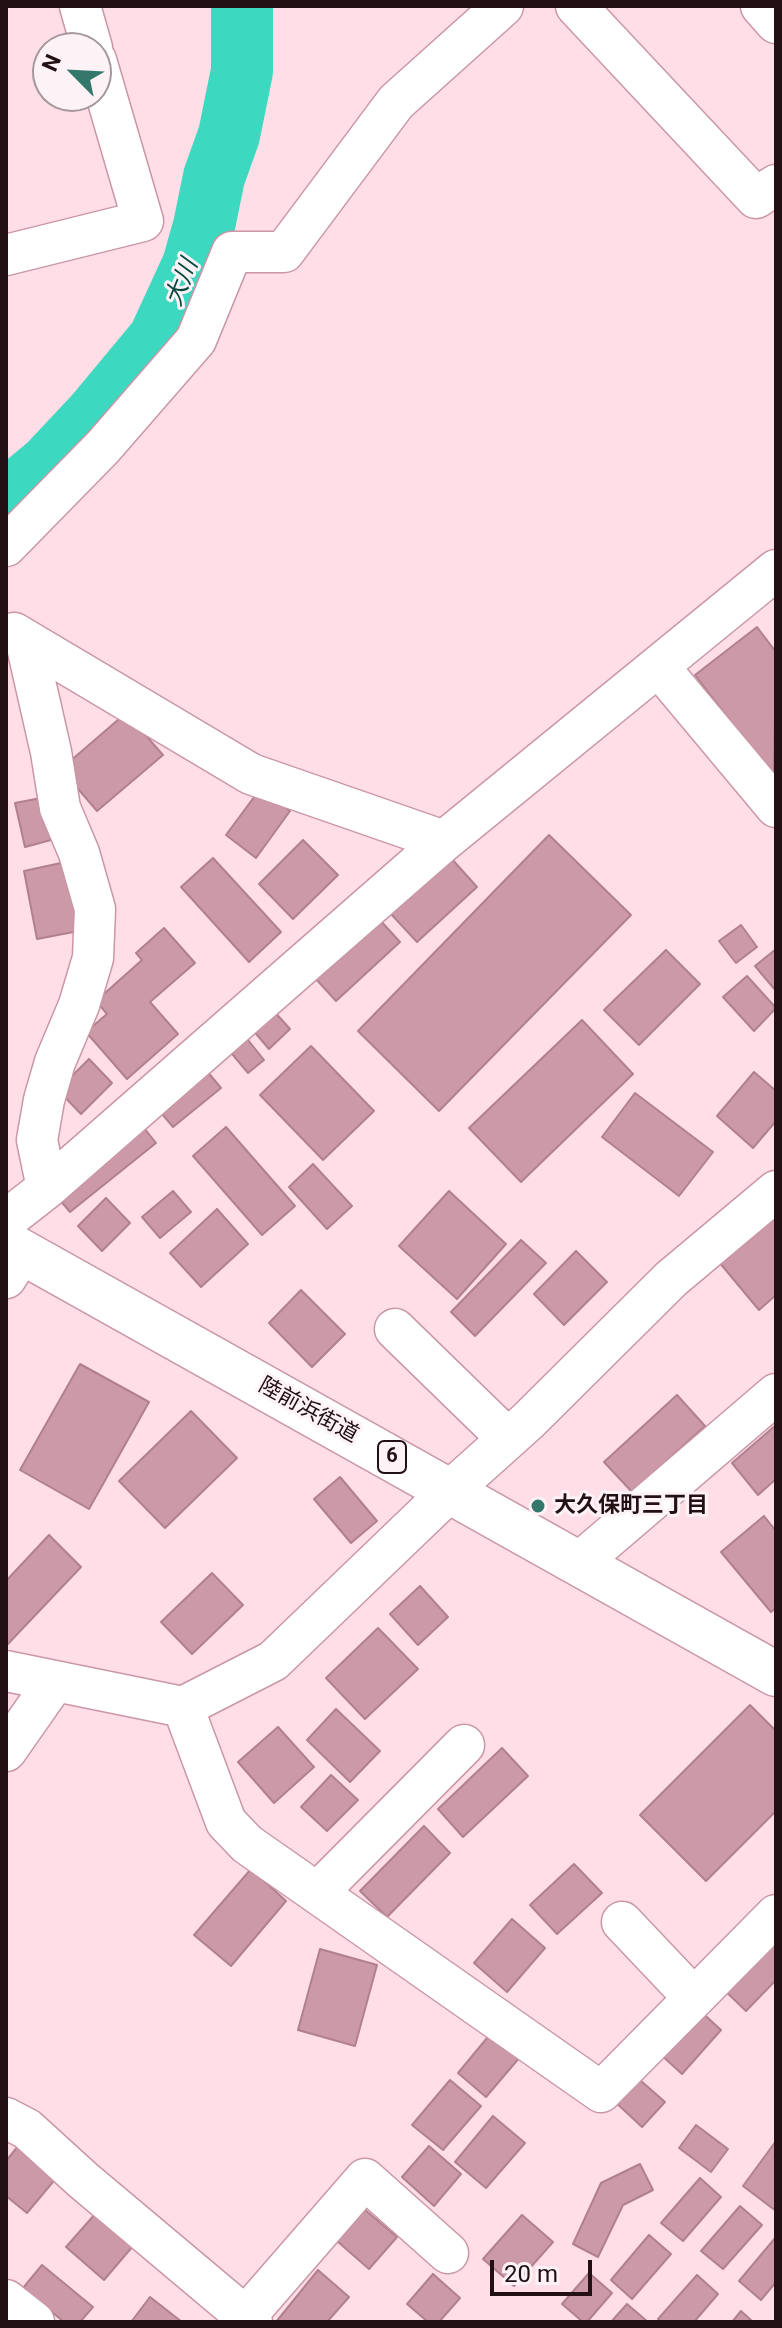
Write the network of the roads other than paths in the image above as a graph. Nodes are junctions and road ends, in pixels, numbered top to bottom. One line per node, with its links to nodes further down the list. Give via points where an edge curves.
1 (80, 6): 6 (street)
2 (503, 6): 10 (street, via 396,102 284,252 232,252 196,340 103,447)
3 (576, 6): 8 (street, via 756,198)
4 (761, 6): 5 (street)
5 (776, 23)
6 (87, 32)
7 (111, 112): 9 (street, via 143,221)
8 (776, 185)
9 (6, 255)
10 (6, 546)
11 (776, 570): 13 (street)
12 (16, 635): 15 (street, via 251,774); 16 (street, via 51,752 60,808 95,909 93,958 55,1062 37,1140)
13 (659, 667): 14 (street); 15 (street)
14 (776, 807)
15 (444, 841): 16 (street)
16 (47, 1188): 18 (street)
17 (776, 1191): 21 (street, via 671,1279)
18 (10, 1248): 22 (highway, 陸前浜街道 / 6)
19 (395, 1329): 21 (street)
20 (776, 1394): 23 (street)
21 (508, 1439): 22 (street)
22 (451, 1490): 23 (highway, 陸前浜街道 / 6); 27 (street, via 273,1661)
23 (579, 1563): 25 (highway, 陸前浜街道 / 6)
24 (6, 1671): 26 (street)
25 (776, 1674)
26 (55, 1681): 27 (street); 29 (street)
27 (183, 1707): 30 (street, via 226,1822 247,1844)
28 (464, 1745): 30 (street)
29 (6, 1751)
30 (317, 1893): 33 (street, via 601,2092)
31 (776, 1915): 33 (street)
32 (622, 1922): 33 (street)
33 (694, 1998)
34 (6, 2118): 37 (street, via 27,2129)
35 (448, 2253): 37 (street, via 365,2179)
36 (6, 2300): 38 (street)
37 (248, 2319)
38 (34, 2322)

